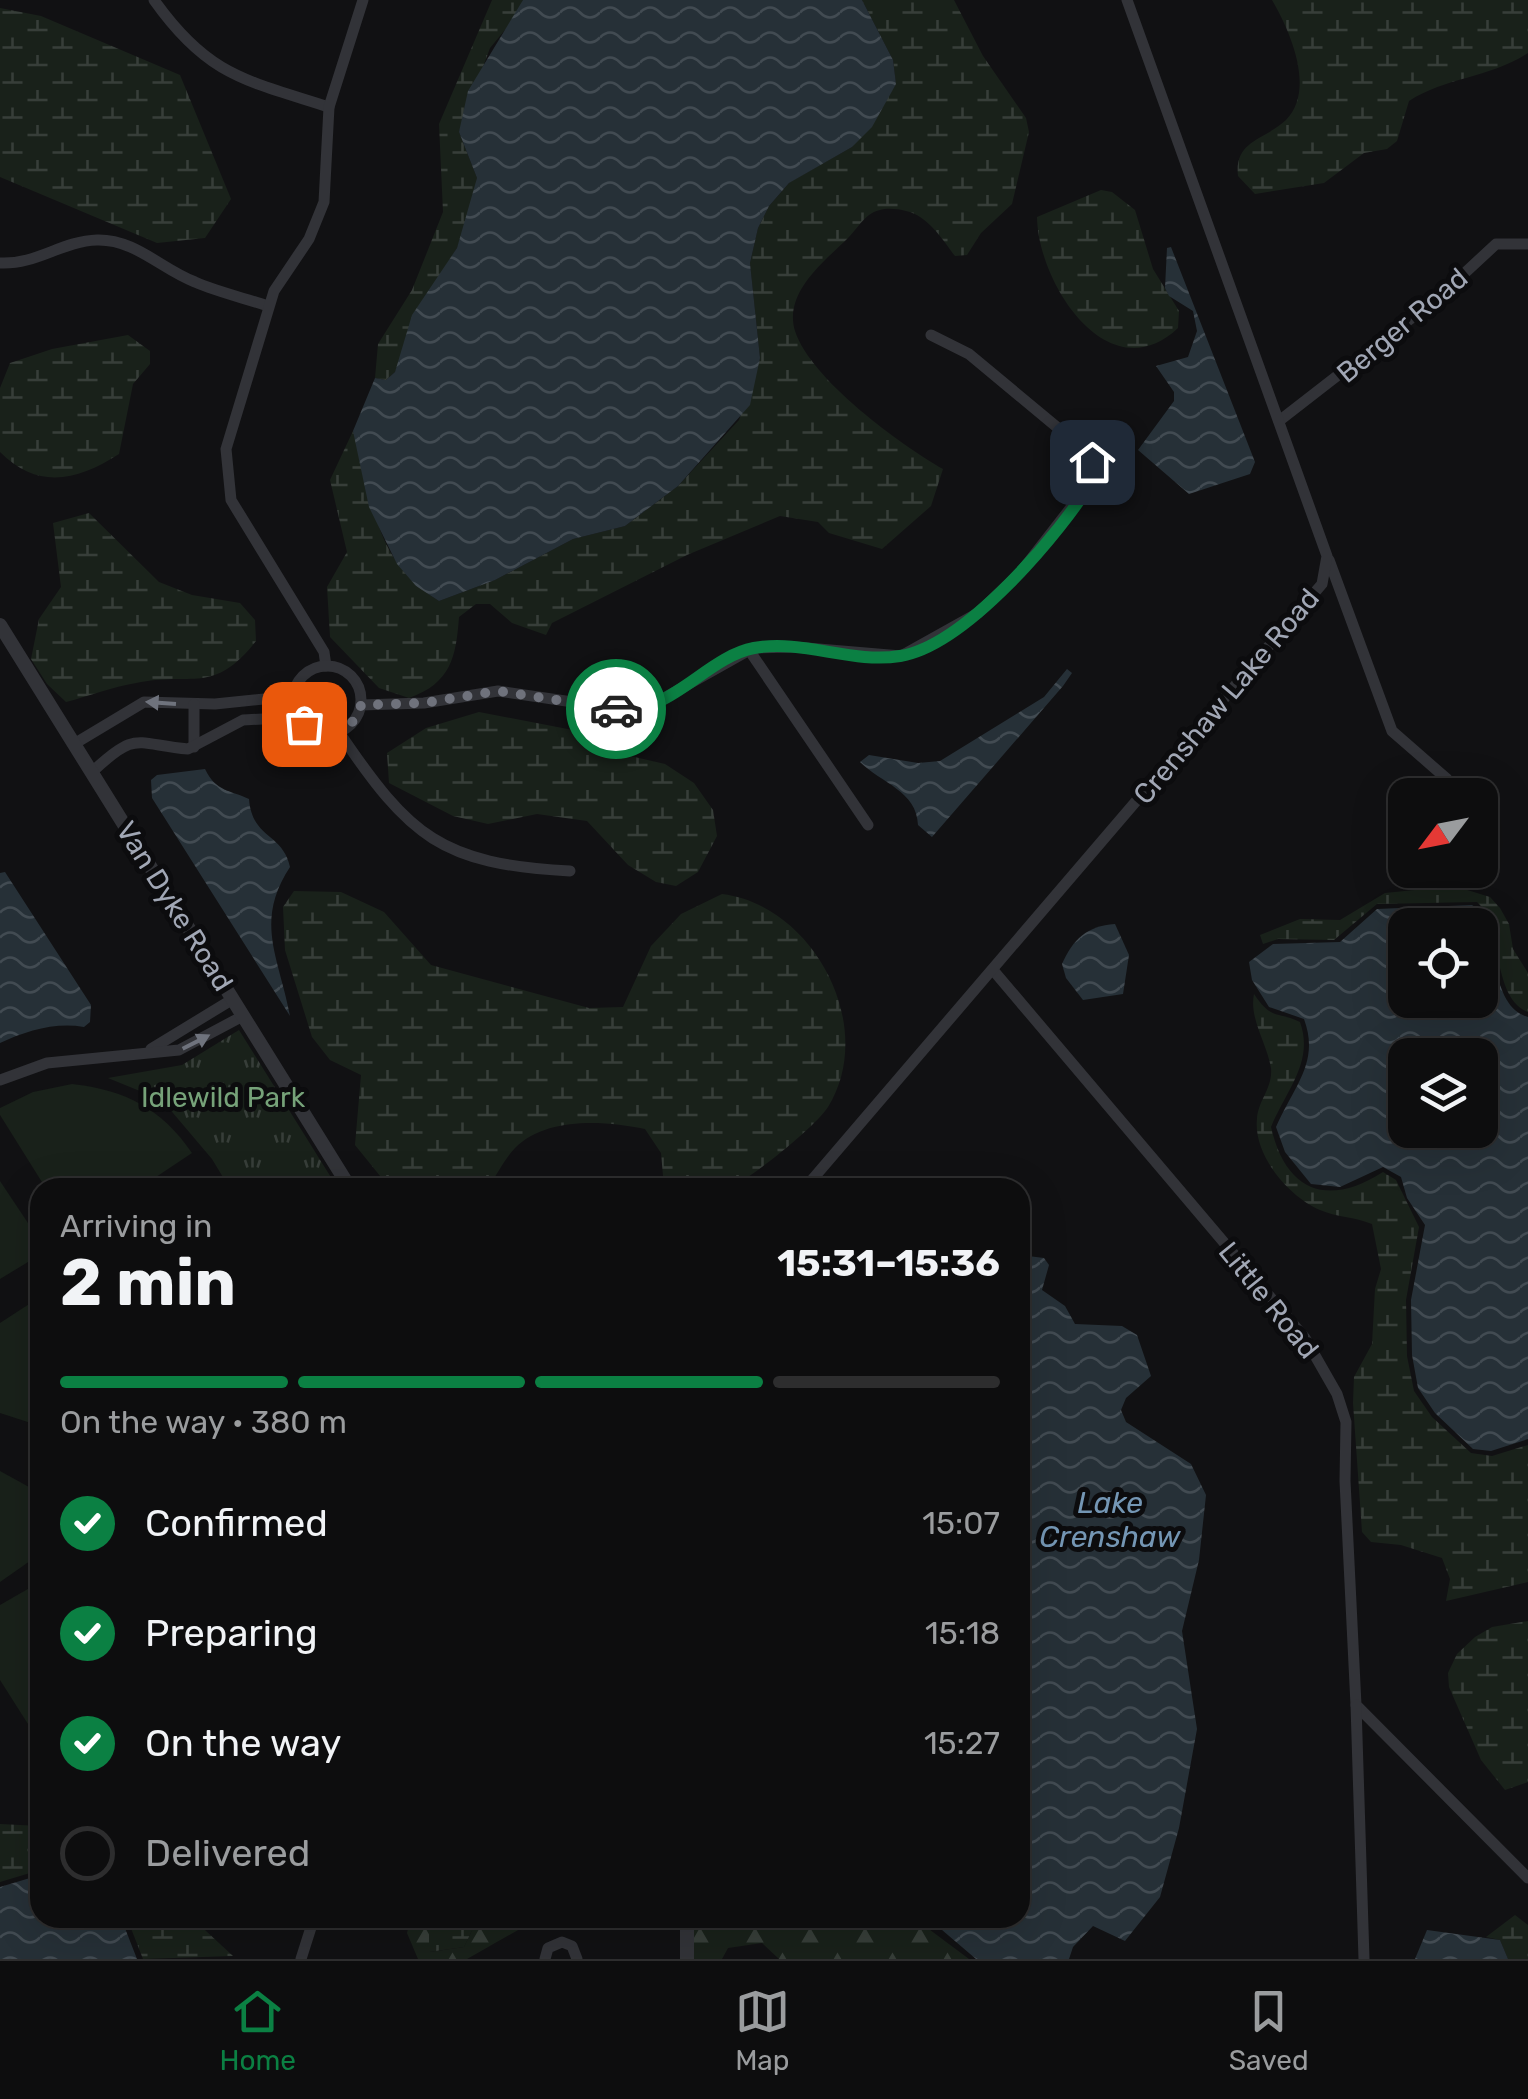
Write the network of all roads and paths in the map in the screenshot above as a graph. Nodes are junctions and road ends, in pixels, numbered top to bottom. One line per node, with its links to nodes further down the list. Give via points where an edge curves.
1 (154, 0): 4 (street, via 189,46 225,73)
2 (363, 0): 4 (street)
3 (1127, 0): 9 (street, Crenshaw Lake Road)
4 (329, 107): 7 (street, via 318,222)
5 (1528, 244): 9 (street, Berger Road, via 1496,244 1443,294)
6 (0, 262): 7 (street, via 33,260 99,240 127,244 193,282)
7 (268, 306): 13 (street, via 228,434 226,477 231,500 324,652)
8 (931, 335): 12 (street, via 969,354 1064,433 1092,462 1094,478 1020,574 932,643 902,656 795,646)
9 (1279, 421): 10 (street, Crenshaw Lake Road)
10 (1327, 556): 22 (street, via 1392,731); 25 (street, Crenshaw Lake Road, via 1322,584)
11 (0, 624): 19 (street, Van Dyke Road)
12 (749, 650): 16 (street, via 664,698 627,710 498,691); 23 (street)
13 (326, 666): 14 (street, via 308,672); 16 (street, via 348,673)
14 (293, 696): 15 (street); 17 (street)
15 (194, 704): 19 (street, one-way to 19, via 144,702); 20 (street)
16 (361, 705): 18 (street, via 354,722)
17 (298, 717): 18 (street, via 311,730); 20 (street, via 242,720)
18 (339, 732): 24 (street, via 379,792 433,840 483,862)
19 (74, 744): 21 (street, Van Dyke Road)
20 (194, 748): 21 (street, via 143,739)
21 (92, 772): 26 (street, Van Dyke Road)
22 (1446, 778)
23 (868, 825)
24 (570, 871)
25 (993, 970): 31 (street, Crenshaw Lake Road); 32 (street, Little Road, via 1305,1338 1337,1394 1346,1422)
26 (233, 999): 27 (street, Van Dyke Road); 28 (street)
27 (243, 1016): 28 (street, one-way to 27, via 179,1050); 30 (street, Van Dyke Road)
28 (144, 1052): 29 (street, via 46,1063)
29 (0, 1080)
30 (344, 1178)
31 (814, 1178)
32 (1356, 1705): 33 (street); 40 (street, Little Road)
33 (1528, 1878)
34 (311, 1928): 36 (street)
35 (687, 1928): 39 (street)
36 (301, 1959)
37 (545, 1959): 38 (street, via 548,1948 562,1942)
38 (577, 1959)
39 (687, 1959)
40 (1364, 1959)

